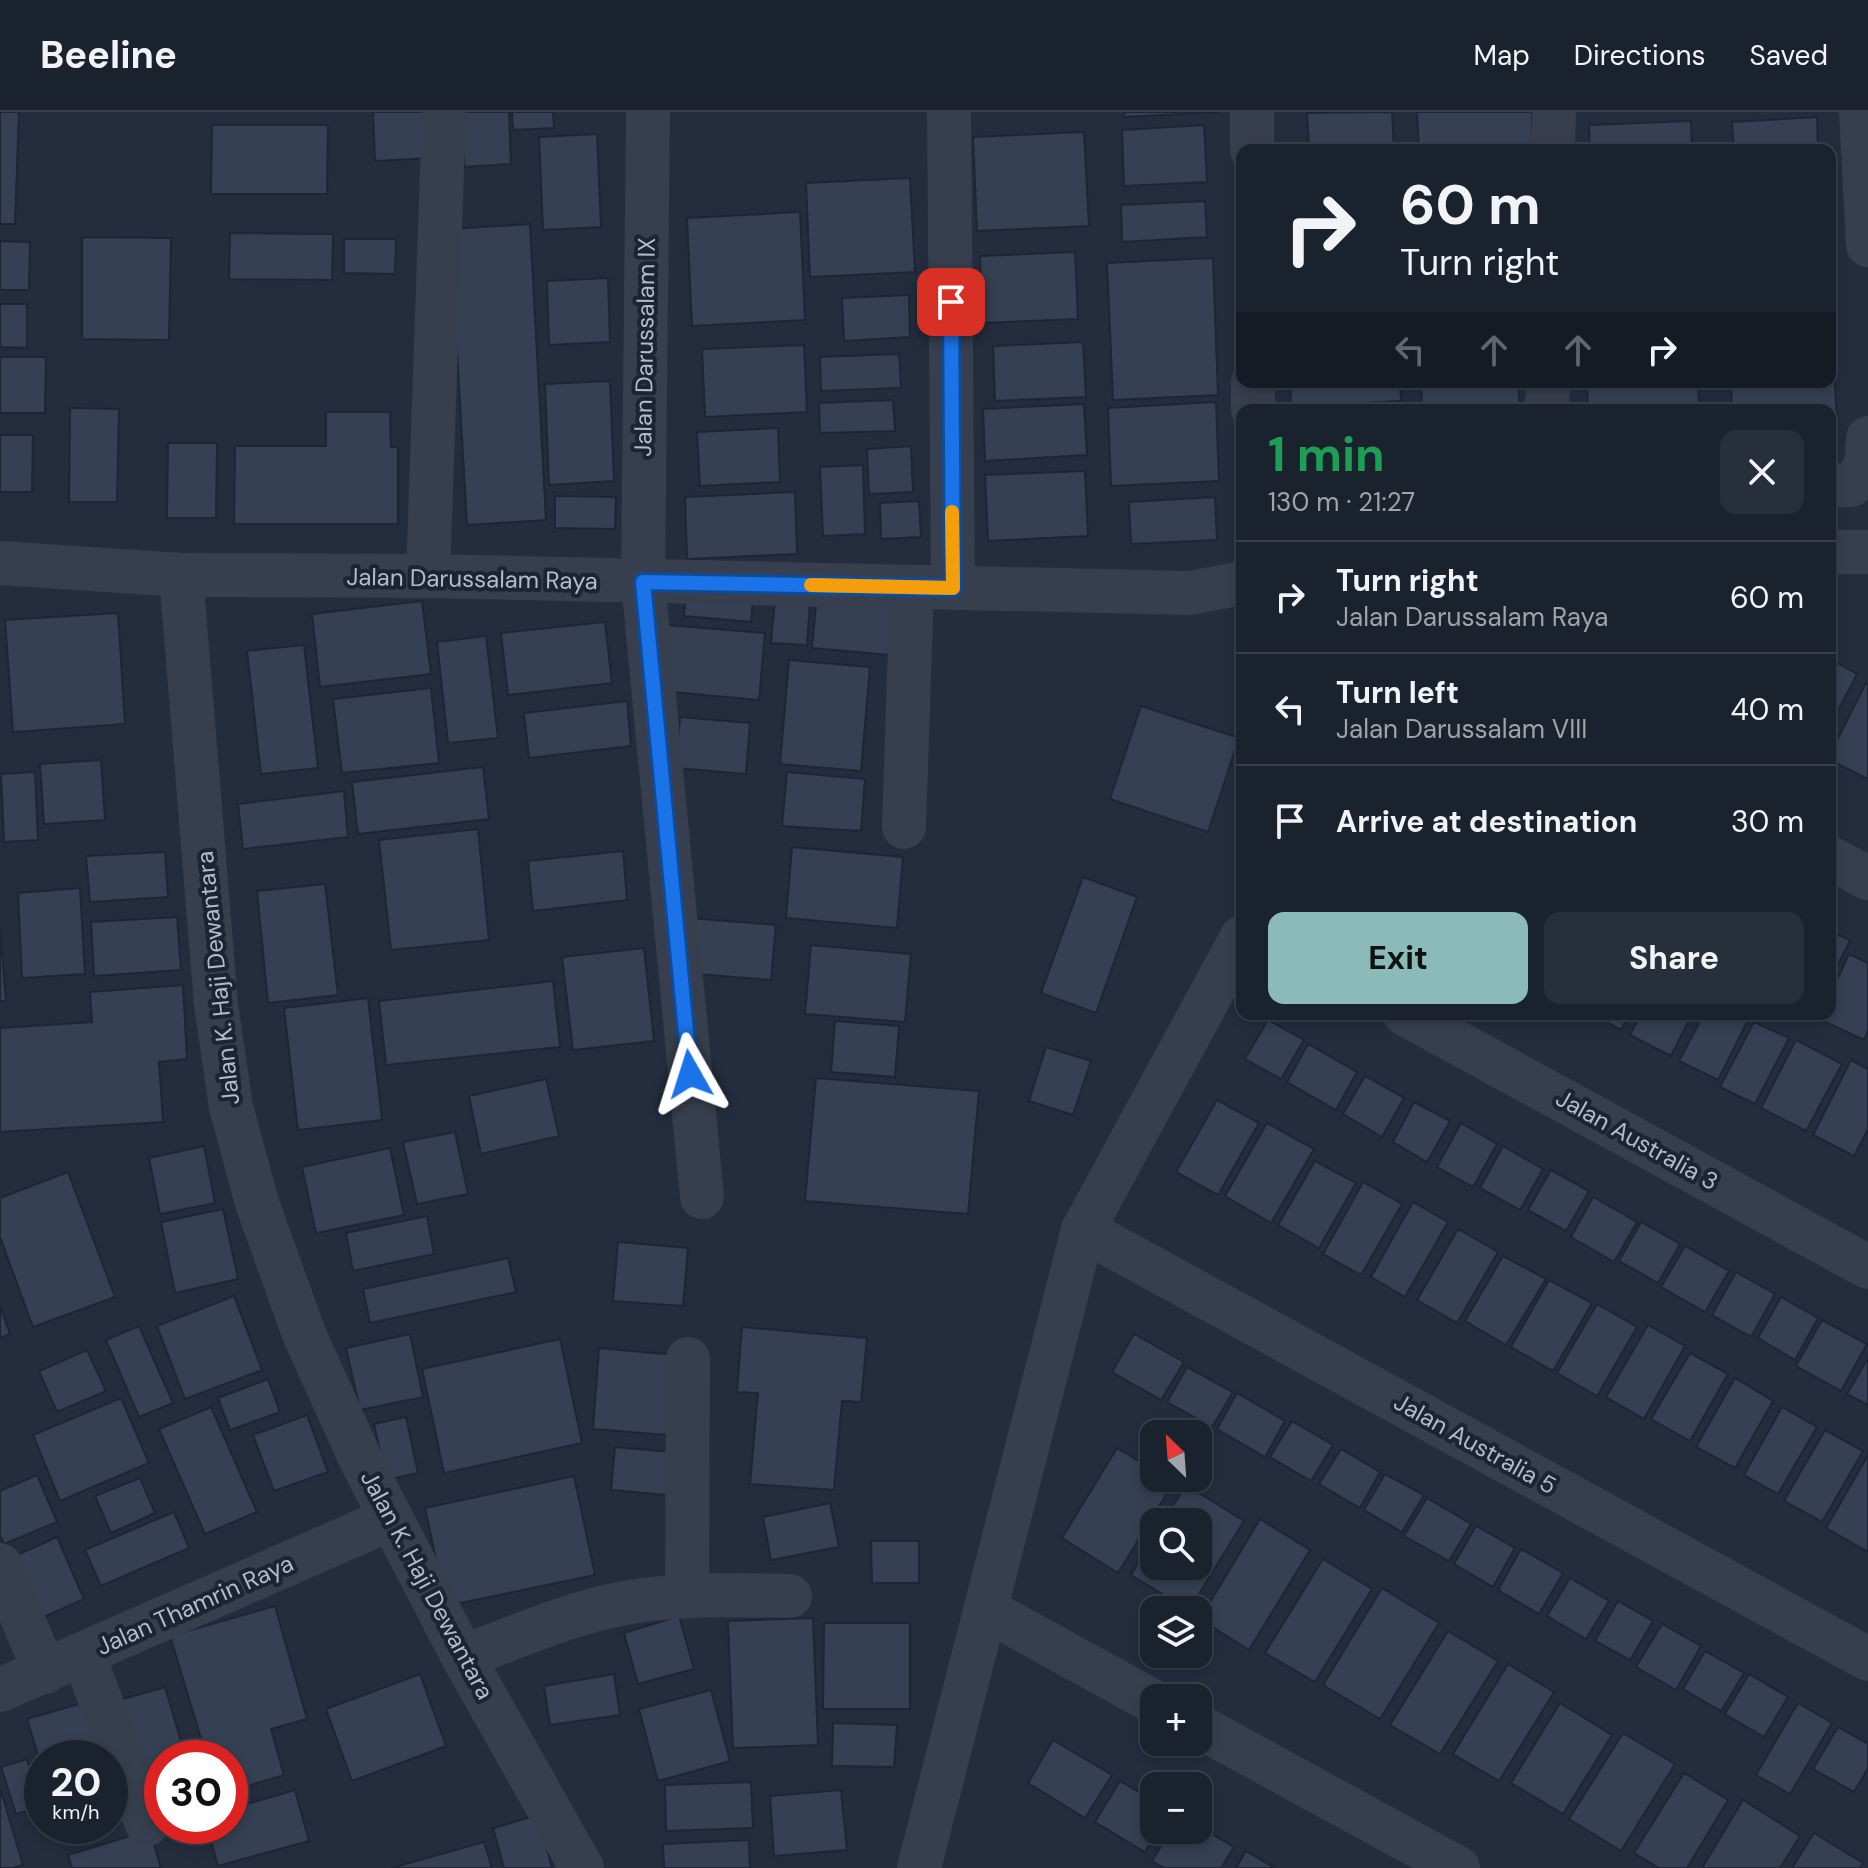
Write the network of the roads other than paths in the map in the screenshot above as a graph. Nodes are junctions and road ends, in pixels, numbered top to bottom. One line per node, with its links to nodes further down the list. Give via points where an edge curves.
1 (444, 112): 16 (street)
2 (648, 112): 17 (street, Jalan Darussalam IX)
3 (949, 112): 19 (street)
4 (1252, 112): 7 (street)
5 (1554, 112): 8 (street)
6 (1861, 112): 9 (street)
7 (1252, 144)
8 (1553, 144)
9 (1868, 245)
10 (1868, 438): 11 (street, via 1866,467 1851,485)
11 (1836, 486)
12 (1836, 552): 13 (street)
13 (1868, 552)
14 (0, 563): 15 (street)
15 (181, 575): 16 (street, Jalan Darussalam Raya); 29 (street, Jalan K. Haji Dewantara, via 216,1004 231,1107 257,1203 304,1334)
16 (428, 576): 17 (street, Jalan Darussalam Raya)
17 (643, 582): 19 (street, Jalan Darussalam Raya); 25 (street, Jalan Darussalam IX)
18 (1236, 584): 19 (street, Jalan Darussalam Raya, via 1190,593)
19 (933, 587): 20 (street)
20 (904, 827)
21 (1836, 861): 22 (street)
22 (1868, 878)
23 (1236, 948): 26 (street)
24 (1416, 1020): 27 (street, Jalan Australia 3)
25 (702, 1197)
26 (1083, 1230): 33 (street); 35 (street, Jalan Australia 5)
27 (1868, 1267)
28 (688, 1359): 31 (street)
29 (390, 1519): 34 (street, Jalan K. Haji Dewantara); 36 (street, Jalan Thamrin Raya)
30 (0, 1565): 36 (street)
31 (687, 1594): 32 (street); 34 (street, via 623,1603)
32 (790, 1596)
33 (985, 1609): 38 (street); 42 (street)
34 (463, 1657): 41 (street, Jalan K. Haji Dewantara)
35 (1868, 1659)
36 (64, 1663): 37 (street, Jalan Thamrin Raya); 40 (street)
37 (0, 1690)
38 (1140, 1694)
39 (1212, 1734): 43 (street)
40 (144, 1818)
41 (582, 1868)
42 (919, 1868)
43 (1458, 1868)

